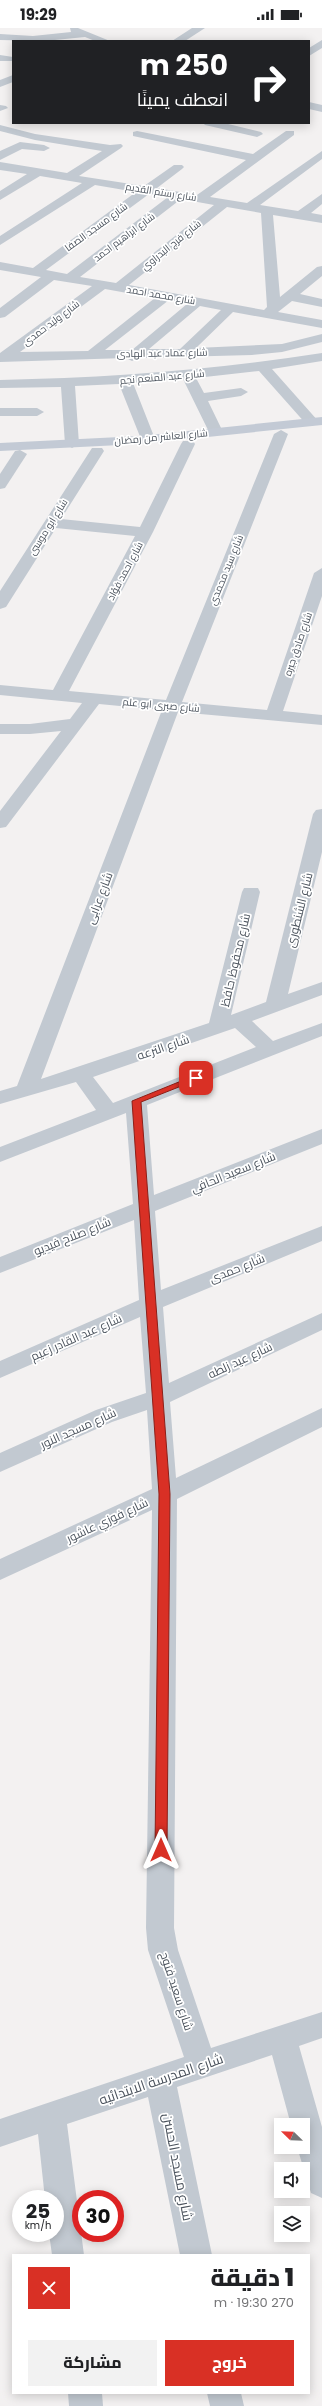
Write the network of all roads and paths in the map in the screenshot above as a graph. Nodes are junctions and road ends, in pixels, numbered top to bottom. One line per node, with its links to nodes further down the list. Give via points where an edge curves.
1 (60, 28): 3 (street)
2 (200, 28): 5 (street)
3 (94, 36): 4 (street, via 33,39)
4 (0, 37)
5 (179, 40)
6 (322, 43): 7 (street)
7 (310, 52)
8 (310, 105): 9 (street)
9 (322, 109)
10 (12, 121): 14 (street)
11 (152, 124): 16 (street)
12 (213, 124): 17 (street)
13 (52, 126): 18 (street)
14 (0, 127): 18 (street)
15 (290, 133): 23 (street)
16 (137, 134): 19 (street); 23 (street)
17 (257, 134)
18 (35, 137): 19 (street)
19 (120, 146): 22 (street)
20 (322, 154): 35 (street)
21 (0, 156): 22 (street, via 19,145)
22 (98, 158): 27 (street)
23 (255, 158): 33 (street)
24 (178, 159): 29 (street, شارع مسجد الصفا)
25 (0, 166): 26 (street, شارع رستم القديم)
26 (38, 169): 27 (street, شارع رستم القديم); 30 (street)
27 (69, 177): 28 (street, شارع رستم القديم)
28 (93, 181): 29 (street, شارع رستم القديم); 39 (street)
29 (147, 190): 31 (street, شارع رستم القديم); 41 (street, شارع مسجد الصفا)
30 (1, 195)
31 (179, 196): 33 (street, شارع رستم القديم); 44 (street, شارع ابراهيم احمد)
32 (322, 198): 37 (street)
33 (199, 199): 34 (street, شارع رستم القديم)
34 (224, 203): 35 (street, شارع رستم القديم); 46 (street, شارع فرج البدراوي)
35 (249, 207): 36 (street, شارع رستم القديم)
36 (267, 210): 37 (street, شارع رستم القديم); 52 (street)
37 (300, 216): 38 (street, شارع رستم القديم)
38 (322, 219)
39 (0, 241)
40 (2, 268): 41 (street, شارع محمد احمد)
41 (34, 273): 43 (street, شارع محمد احمد)
42 (320, 274): 48 (street)
43 (51, 276): 44 (street, شارع محمد احمد); 53 (street)
44 (69, 279): 45 (street, شارع محمد احمد)
45 (102, 285): 46 (street, شارع محمد احمد); 66 (street, شارع وليد حمدى)
46 (118, 288): 47 (street, شارع محمد احمد)
47 (166, 296): 49 (street, شارع محمد احمد); 63 (street)
48 (289, 296): 50 (street); 52 (street)
49 (197, 302): 51 (street, شارع محمد احمد); 62 (street)
50 (322, 303)
51 (230, 308): 52 (street, شارع محمد احمد); 61 (street)
52 (270, 311): 54 (street, شارع محمد احمد)
53 (0, 314)
54 (293, 319): 55 (street, شارع محمد احمد); 56 (street)
55 (322, 324)
56 (274, 337): 57 (street); 59 (street)
57 (247, 338)
58 (322, 338): 59 (street, شارع عماد عبد الهادى, via 296,346)
59 (259, 351): 61 (street, شارع عماد عبد الهادى)
60 (165, 352): 61 (street, شارع عماد عبد الهادى); 62 (street, شارع عماد عبد الهادى); 69 (street)
61 (184, 352)
62 (137, 353): 63 (street, شارع عماد عبد الهادى); 70 (street)
63 (92, 354): 64 (street, شارع عماد عبد الهادى)
64 (70, 355): 66 (street, شارع عماد عبد الهادى); 71 (street)
65 (322, 357): 67 (street, شارع عبد المنعم نجم)
66 (2, 359)
67 (262, 366): 68 (street, شارع عبد المنعم نجم); 77 (street)
68 (188, 375): 69 (street, شارع عبد المنعم نجم); 74 (street)
69 (131, 380): 70 (street, شارع عبد المنعم نجم); 80 (street)
70 (110, 381): 71 (street, شارع عبد المنعم نجم)
71 (71, 383): 72 (street, شارع عبد المنعم نجم); 81 (street)
72 (0, 384)
73 (241, 392): 74 (street)
74 (199, 398): 78 (street)
75 (0, 412): 76 (street)
76 (36, 412)
77 (319, 424): 78 (main road, شارع العاشر من رمضان); 79 (main road, شارع العاشر من رمضان)
78 (216, 432): 80 (main road, شارع العاشر من رمضان)
79 (281, 434): 82 (main road, شارع العاشر من رمضان); 95 (street, شارع سيد محمدي)
80 (148, 439): 81 (main road, شارع العاشر من رمضان)
81 (72, 444): 83 (main road, شارع العاشر من رمضان)
82 (188, 444): 84 (main road, شارع العاشر من رمضان); 89 (street, شارع احمد فؤاد)
83 (0, 447)
84 (97, 451): 86 (main road, شارع العاشر من رمضان); 88 (street, شارع ابو موسى)
85 (0, 454): 86 (main road, شارع العاشر من رمضان)
86 (20, 454): 87 (street)
87 (0, 485)
88 (51, 524): 89 (street); 91 (street, شارع ابو موسى)
89 (145, 532): 93 (street, شارع احمد فؤاد)
90 (322, 573): 96 (street, شارع صادق جيره)
91 (0, 604)
92 (0, 690): 93 (street, شارع صبرى ابو علم)
93 (58, 696): 94 (street, شارع صبرى ابو علم)
94 (94, 699): 95 (street, شارع صبرى ابو علم); 98 (street)
95 (172, 706): 96 (street, شارع صبرى ابو علم); 110 (street, شارع عرابى)
96 (273, 716): 97 (street, شارع صبرى ابو علم)
97 (322, 720)
98 (75, 724): 99 (street, via 30,730); 101 (street)
99 (0, 729)
100 (322, 814): 104 (street, شارع الشنطورى)
101 (0, 823)
102 (251, 892): 106 (street, شارع محفوظ حافظ)
103 (322, 988): 104 (street, شارع الترعه)
104 (275, 1006): 105 (street, شارع الترعه)
105 (240, 1020): 106 (street, شارع الترعه); 108 (street)
106 (218, 1028): 109 (street, شارع الترعه)
107 (322, 1029): 108 (street)
108 (270, 1049): 112 (street)
109 (81, 1075): 110 (street, شارع الترعه); 113 (street)
110 (26, 1091): 111 (street, شارع الترعه)
111 (0, 1098)
112 (136, 1101): 113 (street); 116 (street, شارع سعيد فتوح)
113 (108, 1112): 115 (street)
114 (322, 1136): 116 (street, شارع سعيد الحافي)
115 (0, 1155)
116 (145, 1208): 118 (street, شارع صلاح فيديو); 119 (street, شارع سعيد فتوح)
117 (322, 1233): 119 (street, شارع حمدى)
118 (0, 1265)
119 (152, 1303): 121 (street, شارع عبد القادر زعيم); 122 (street, شارع سعيد فتوح)
120 (322, 1321): 122 (street, شارع عيد زلطه)
121 (0, 1370)
122 (158, 1398): 124 (street, شارع مسجد النور, via 111,1413); 125 (street, شارع سعيد فتوح)
123 (322, 1417): 125 (street, شارع فوزي عاشور)
124 (0, 1463)
125 (165, 1494): 126 (street, شارع فوزي عاشور); 129 (street, شارع سعيد فتوح, via 160,1928 163,1950)
126 (0, 1570)
127 (322, 2025): 128 (street, شارع المدرسة الابتدائيه)
128 (282, 2038): 129 (street, شارع المدرسة الابتدائيه); 133 (street)
129 (202, 2065): 130 (street, شارع المدرسة الابتدائيه)
130 (160, 2079): 131 (street, شارع المدرسة الابتدائيه); 135 (street, شارع مسجد الحسن)
131 (51, 2116): 132 (street, شارع المدرسة الابتدائيه); 134 (street)
132 (0, 2133)
133 (322, 2183)
134 (68, 2254)
135 (196, 2254)
136 (84, 2394): 138 (street)
137 (224, 2394): 139 (street)
138 (86, 2406)
139 (227, 2406)

